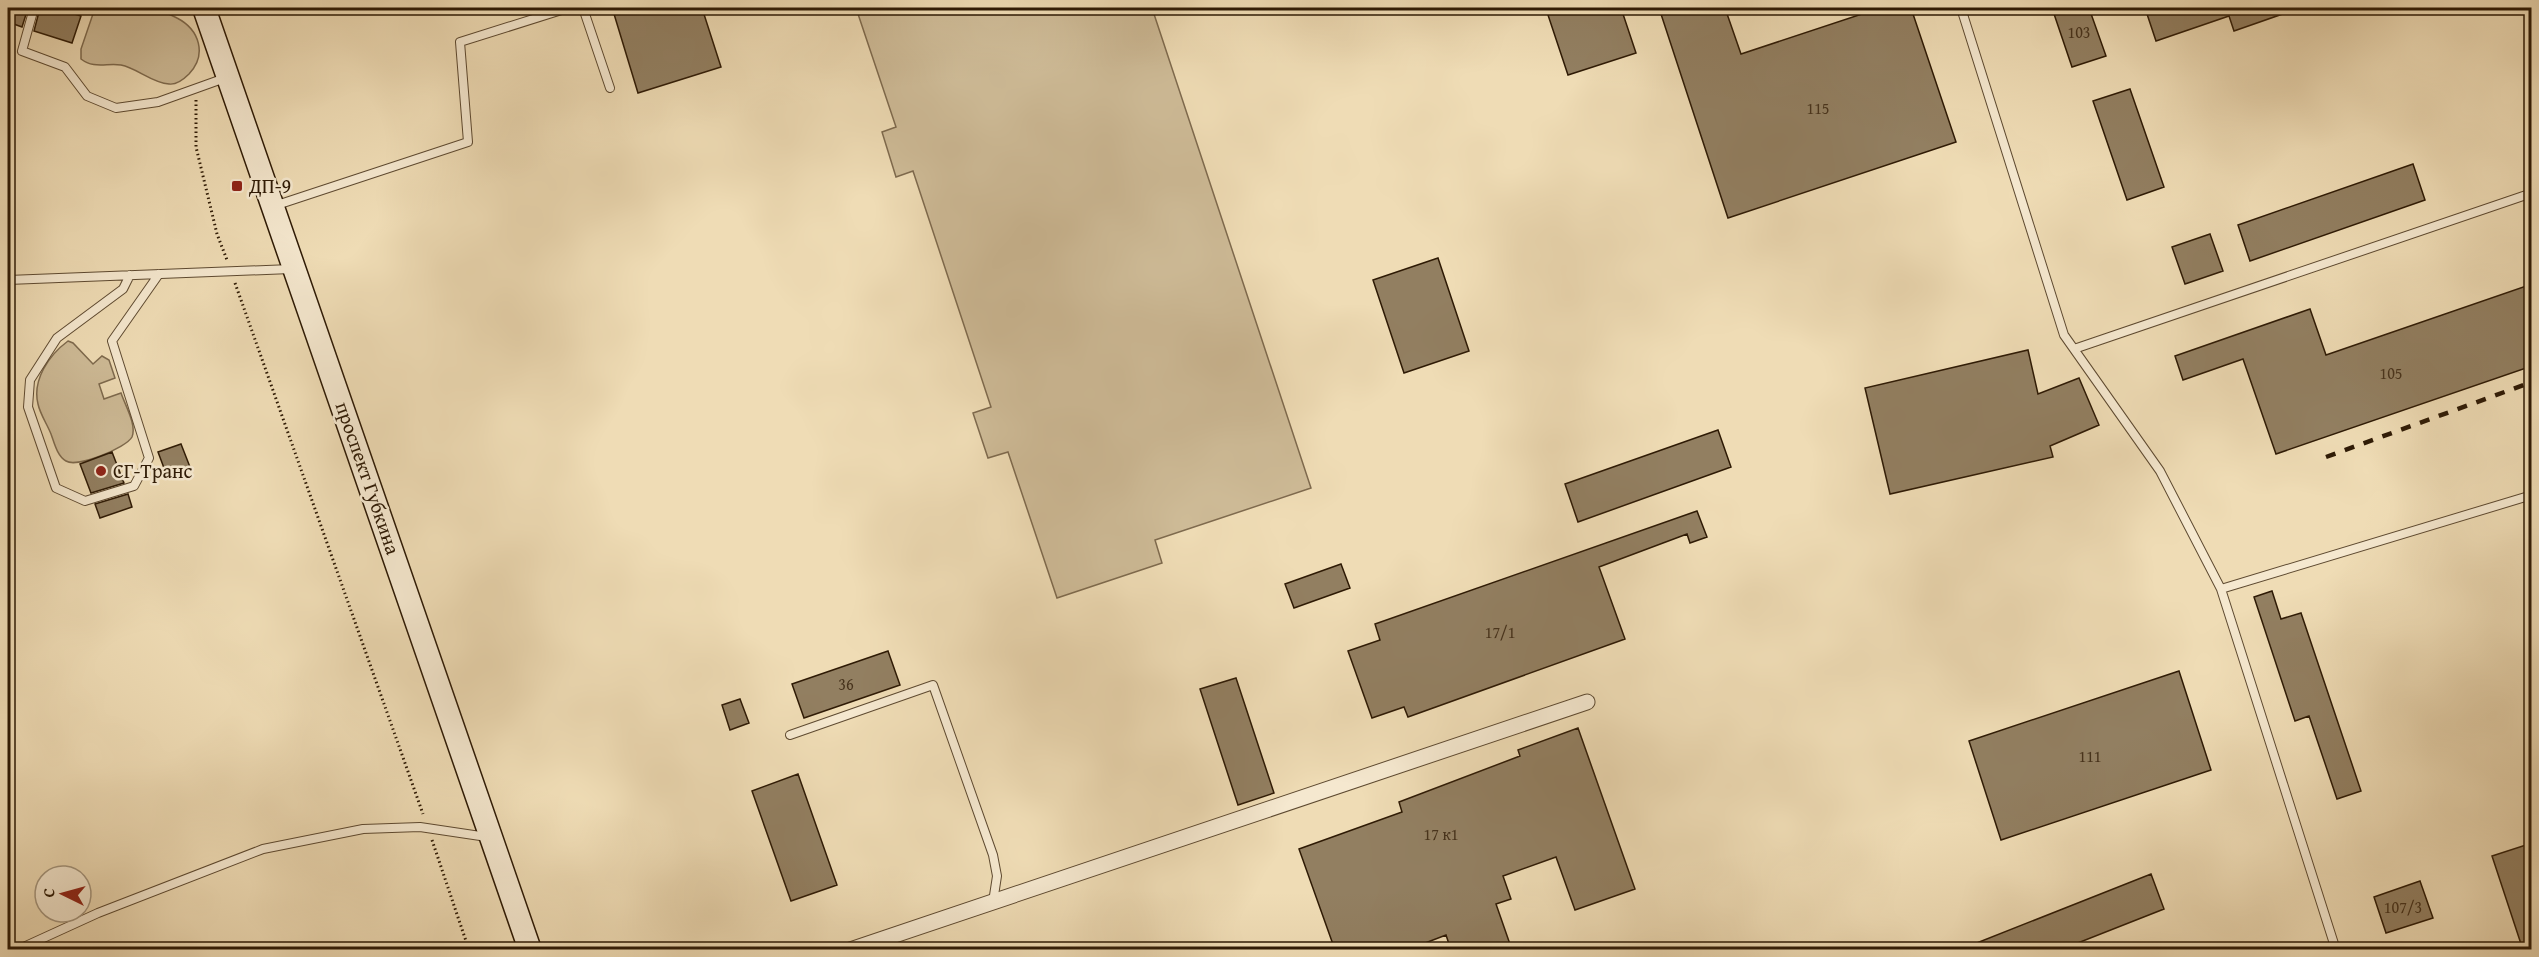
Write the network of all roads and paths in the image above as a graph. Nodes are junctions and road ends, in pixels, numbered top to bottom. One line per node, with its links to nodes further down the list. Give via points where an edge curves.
1 (34, 8): 7 (lane, via 22,51 65,68 87,96 116,108 158,102)
2 (204, 8): 6 (main road, проспект Губкина)
3 (568, 8): 10 (lane, via 459,42 468,142)
4 (583, 8): 8 (lane)
5 (1960, 8): 16 (lane, via 2064,335)
6 (229, 77): 7 (lane); 10 (main road, проспект Губкина)
7 (195, 88): 12 (path, via 196,147 217,234)
8 (610, 88)
9 (2532, 193): 16 (lane)
10 (274, 206): 11 (main road, проспект Губкина)
11 (295, 268): 12 (lane); 22 (main road, проспект Губкина)
12 (231, 271): 13 (lane); 21 (path)
13 (159, 274): 14 (lane); 14 (lane, via 112,340 149,458 134,486 84,501 56,488 28,407 30,380 57,338 123,290)
14 (130, 275): 15 (lane)
15 (8, 280)
16 (2074, 349): 18 (lane, via 2160,471)
17 (2532, 495): 18 (lane)
18 (2221, 589): 28 (lane)
19 (1587, 702): 23 (street)
20 (790, 735): 23 (lane, via 933,685 993,855 997,876)
21 (428, 829): 22 (lane); 24 (lane, via 363,829 263,849 98,913); 25 (path)
22 (492, 838): 26 (main road, проспект Губкина)
23 (993, 902): 27 (street)
24 (17, 950)
25 (469, 950)
26 (530, 950)
27 (850, 950)
28 (2336, 950)

